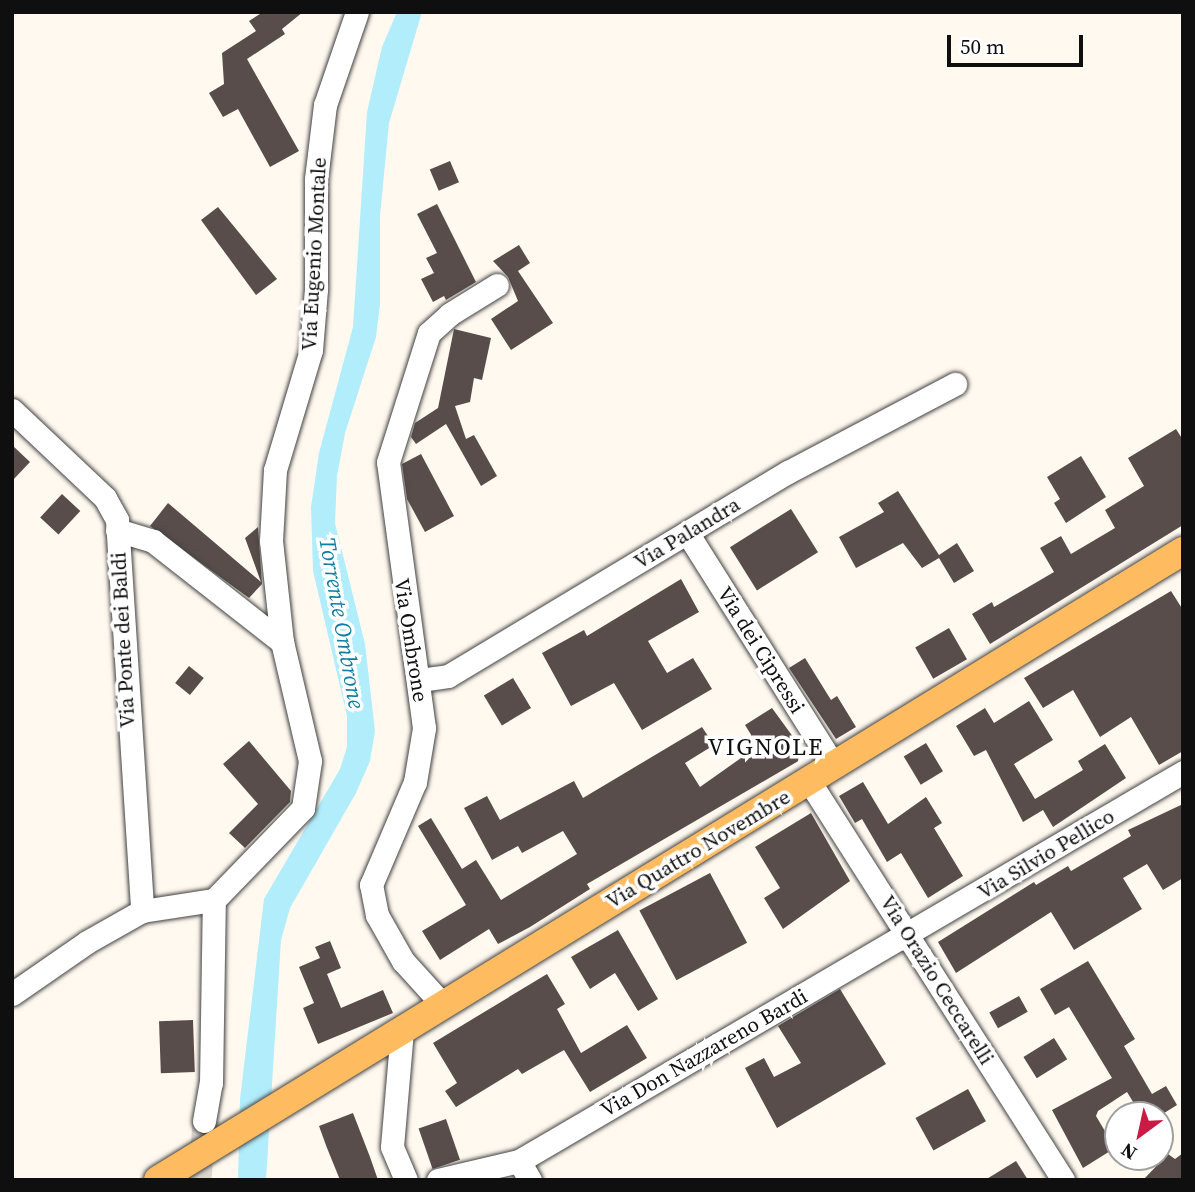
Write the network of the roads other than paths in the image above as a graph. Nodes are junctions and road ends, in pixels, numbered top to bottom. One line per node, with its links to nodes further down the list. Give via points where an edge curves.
1 (357, 12): 8 (street, Via Eugenio Montale, via 325,105 316,179 311,350 275,470 271,541)
2 (497, 285): 9 (street, Via Ombrone, via 429,333 388,462 397,550)
3 (956, 384): 6 (street, Via Palandra, via 788,472)
4 (12, 410): 5 (street, Via Ponte dei Baldi, via 105,498 117,520)
5 (117, 530): 8 (street, via 153,541); 14 (street, Via Ponte dei Baldi)
6 (688, 534): 9 (street, Via Palandra, via 448,676); 10 (street, Via dei Cipressi)
7 (1183, 551): 10 (main road, Via Quattro Novembre)
8 (282, 642): 13 (street, Via Eugenio Montale, via 310,761 303,808)
9 (420, 680): 17 (street, Via Ombrone, via 424,728 415,782 371,885 377,915 403,961)
10 (834, 766): 12 (main road, Via Quattro Novembre)
11 (1183, 772): 15 (street, Via Silvio Pellico)
12 (809, 781): 15 (street, Via Orazio Ceccarelli); 17 (main road, Via Quattro Novembre)
13 (214, 900): 14 (street); 19 (street)
14 (142, 911): 16 (street, via 86,942)
15 (909, 935): 20 (street, Via Don Nazzareno Bardi); 24 (street, Via Orazio Ceccarelli)
16 (12, 995)
17 (443, 1005): 18 (main road, Via Quattro Novembre)
18 (402, 1030): 19 (main road, Via Quattro Novembre, via 300,1092); 22 (street, via 392,1147)
19 (209, 1134): 21 (main road, Via Quattro Novembre)
20 (524, 1170): 23 (street, Via Don Nazzareno Bardi)
21 (159, 1180)
22 (406, 1180)
23 (438, 1180)
24 (1063, 1180)

